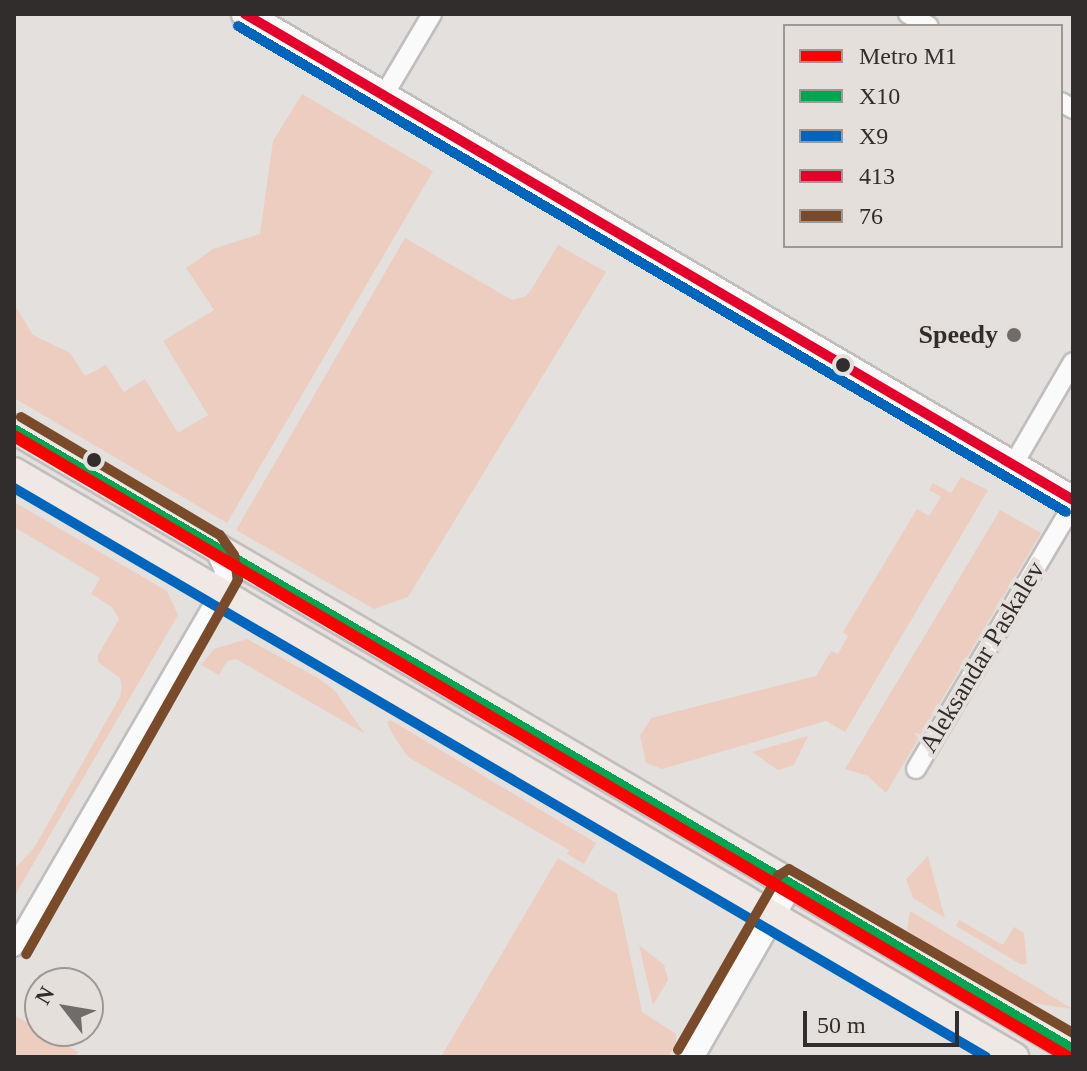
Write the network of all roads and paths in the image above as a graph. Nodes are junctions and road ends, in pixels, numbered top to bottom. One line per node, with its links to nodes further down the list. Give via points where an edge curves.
1 (245, 14): 5 (street)
2 (432, 14): 5 (street)
3 (908, 14): 4 (street)
4 (926, 24)
5 (384, 95): 8 (street)
6 (1073, 362): 8 (street)
7 (14, 429): 11 (main road)
8 (1013, 465): 10 (street)
9 (14, 472): 12 (main road)
10 (1073, 503): 13 (street, Aleksandar Paskalev)
11 (212, 546): 12 (street, via 224,570); 14 (main road)
12 (221, 592): 15 (main road); 16 (street)
13 (916, 769)
14 (790, 883): 15 (street); 17 (main road)
15 (771, 917): 18 (street); 19 (main road)
16 (14, 947)
17 (1073, 1049)
18 (690, 1057)
19 (1014, 1057)

